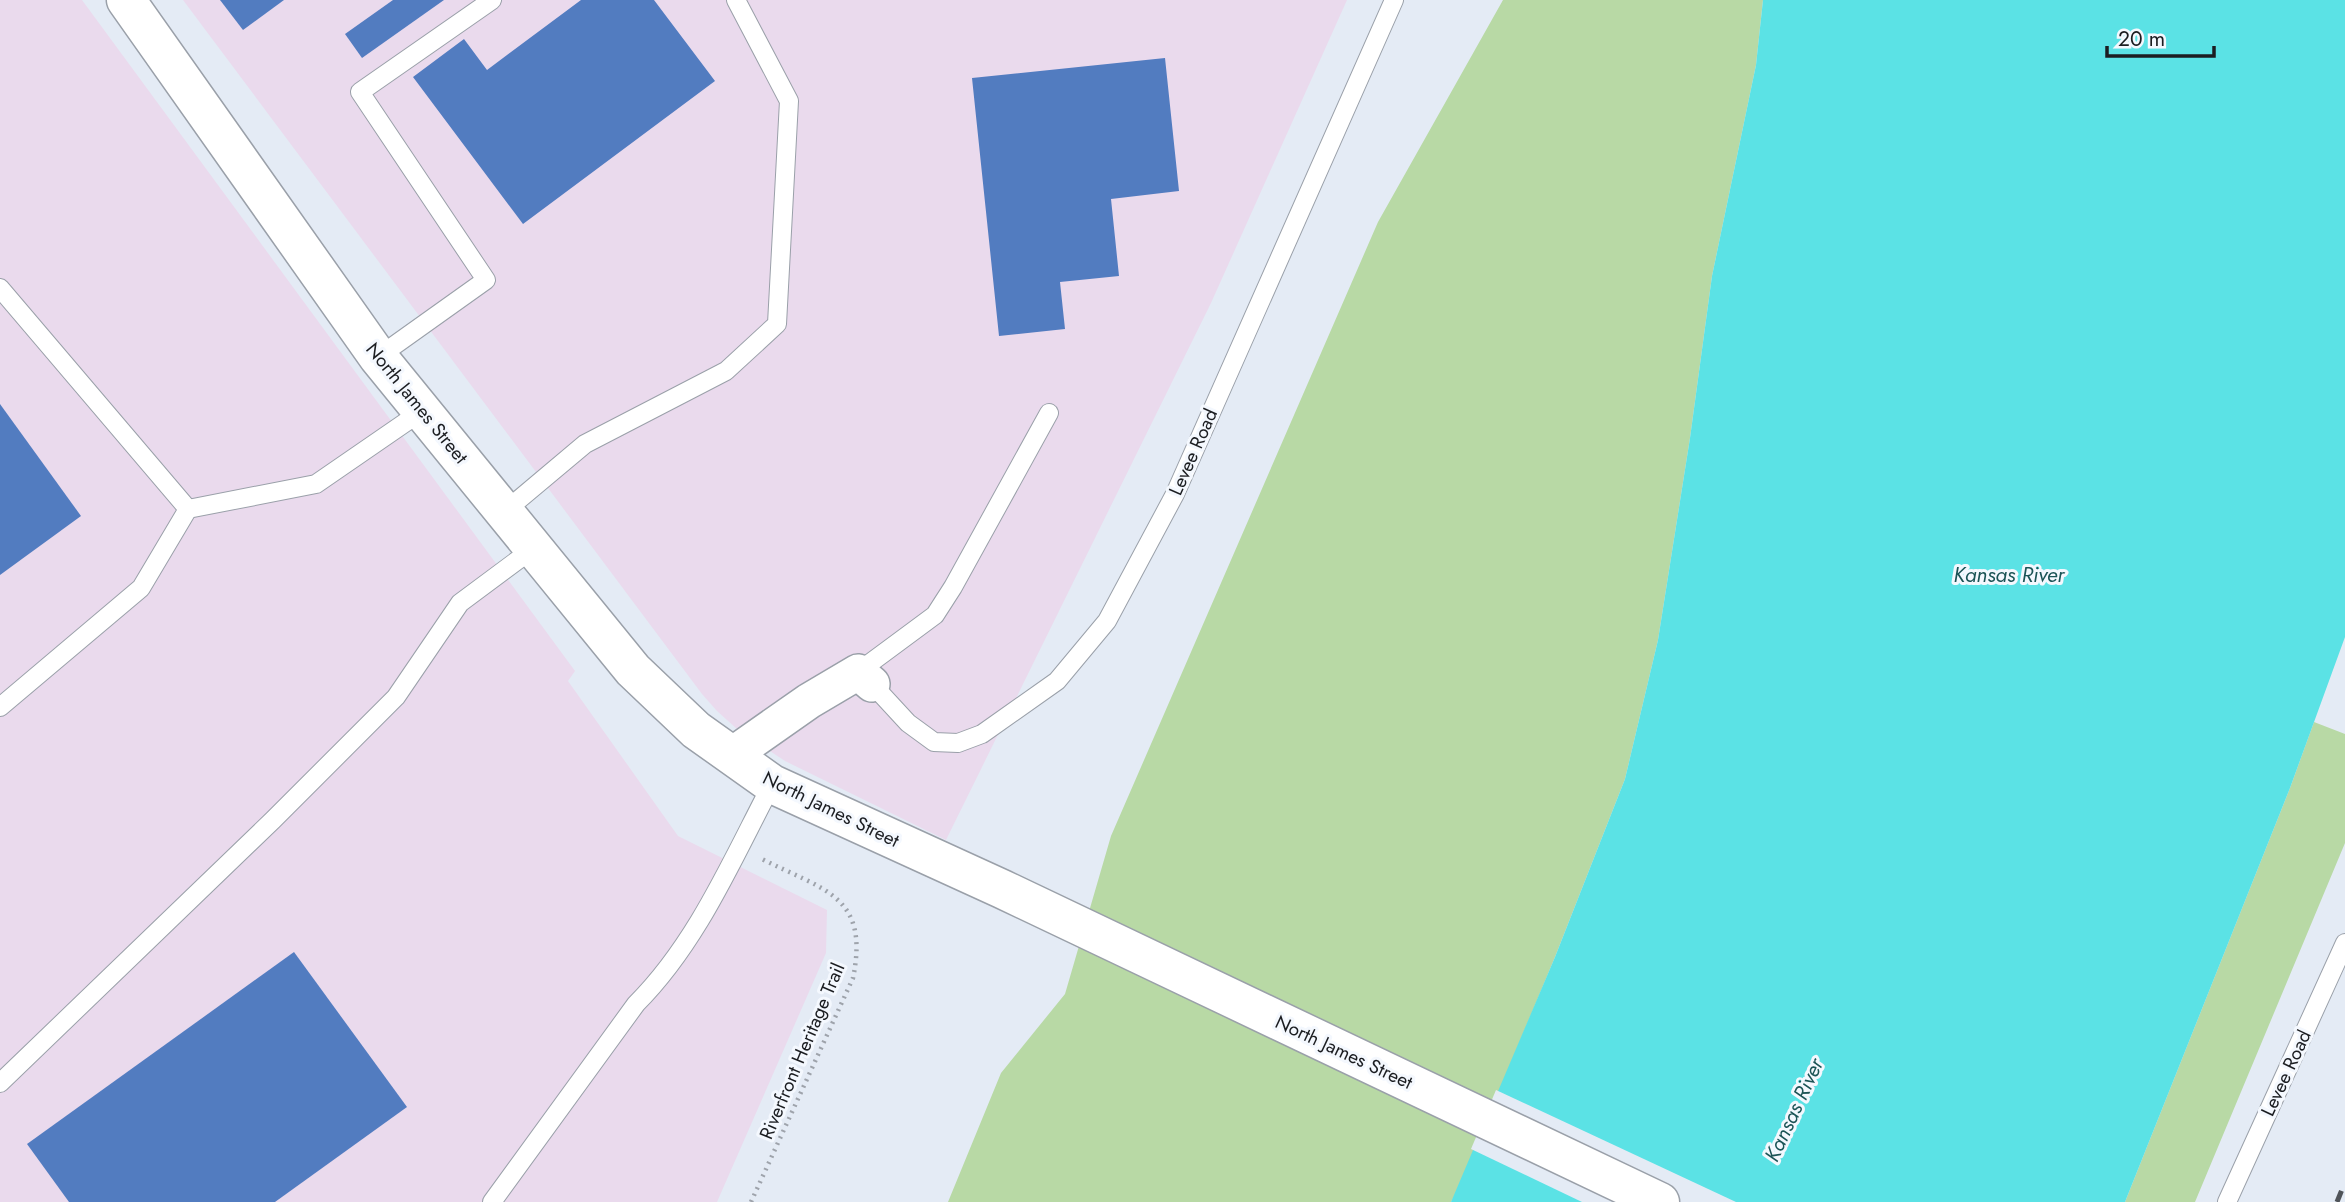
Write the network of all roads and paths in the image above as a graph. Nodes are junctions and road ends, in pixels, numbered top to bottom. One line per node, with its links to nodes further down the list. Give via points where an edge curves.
1 (126, 0): 6 (main road, North James Street)
2 (492, 0): 6 (lane, via 360,92 486,280)
3 (736, 0): 10 (lane, via 789,101 777,324 726,371 585,444)
4 (1394, 0): 12 (lane, Levee Road, via 1175,494 1107,621 1058,681 982,734 958,743 934,742 908,723)
5 (0, 288): 9 (lane)
6 (378, 356): 7 (main road, North James Street)
7 (422, 411): 9 (lane, via 316,484); 10 (main road, North James Street)
8 (1049, 414): 12 (lane, via 935,615)
9 (188, 509): 13 (lane, via 141,588)
10 (504, 512): 11 (main road, North James Street)
11 (534, 548): 14 (main road, North James Street, via 633,670 696,730); 18 (lane, via 460,603 396,697)
12 (865, 678): 14 (street, via 808,701)
13 (0, 707)
14 (732, 755): 15 (main road, North James Street)
15 (772, 784): 16 (lane); 21 (main road, North James Street)
16 (739, 847): 19 (lane, via 705,912 660,981 636,1004); 20 (path, Riverfront Heritage Trail, via 839,898 855,924 858,952 853,978)
17 (2345, 943): 22 (lane, Levee Road)
18 (0, 1083)
19 (492, 1202)
20 (751, 1202)
21 (1660, 1202)
22 (2227, 1202)

